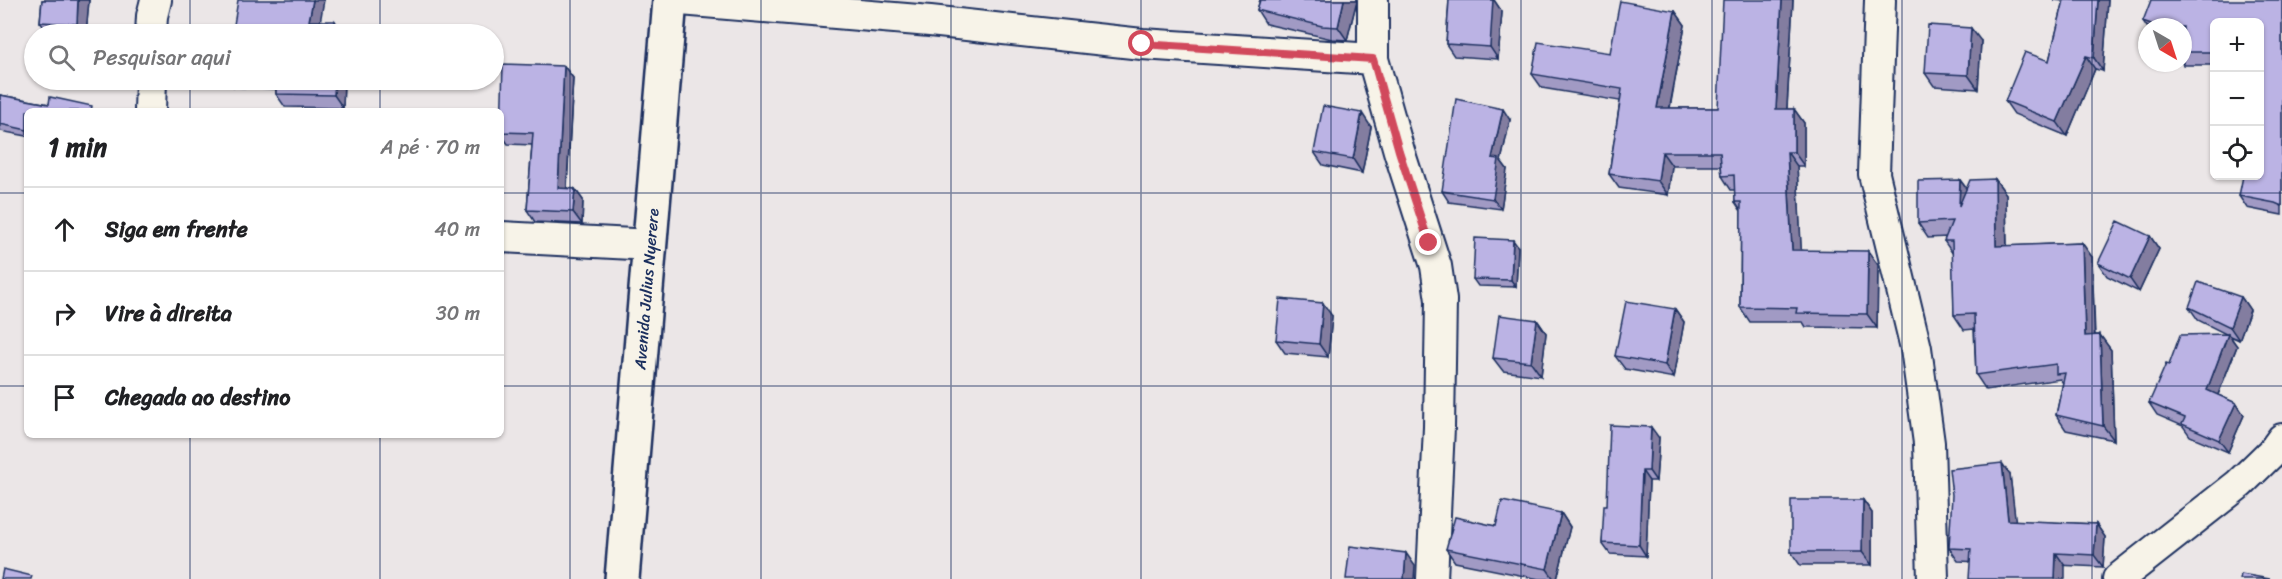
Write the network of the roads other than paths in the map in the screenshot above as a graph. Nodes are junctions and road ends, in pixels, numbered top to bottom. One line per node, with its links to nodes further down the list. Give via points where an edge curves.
1 (156, 0): 6 (street)
2 (670, 0): 11 (street, Avenida Julius Nyerere)
3 (681, 0): 7 (street, via 1142,44)
4 (1374, 0): 7 (street)
5 (1880, 0): 15 (street, via 1874,174 1916,348 1929,443)
6 (152, 24)
7 (1373, 59): 14 (street, via 1436,266 1441,300)
8 (151, 90): 9 (street)
9 (150, 108)
10 (504, 237): 11 (street)
11 (651, 245): 13 (street, Avenida Julius Nyerere)
12 (2282, 439): 16 (street, via 2239,484)
13 (622, 579)
14 (1432, 579)
15 (1933, 579)
16 (2118, 579)

